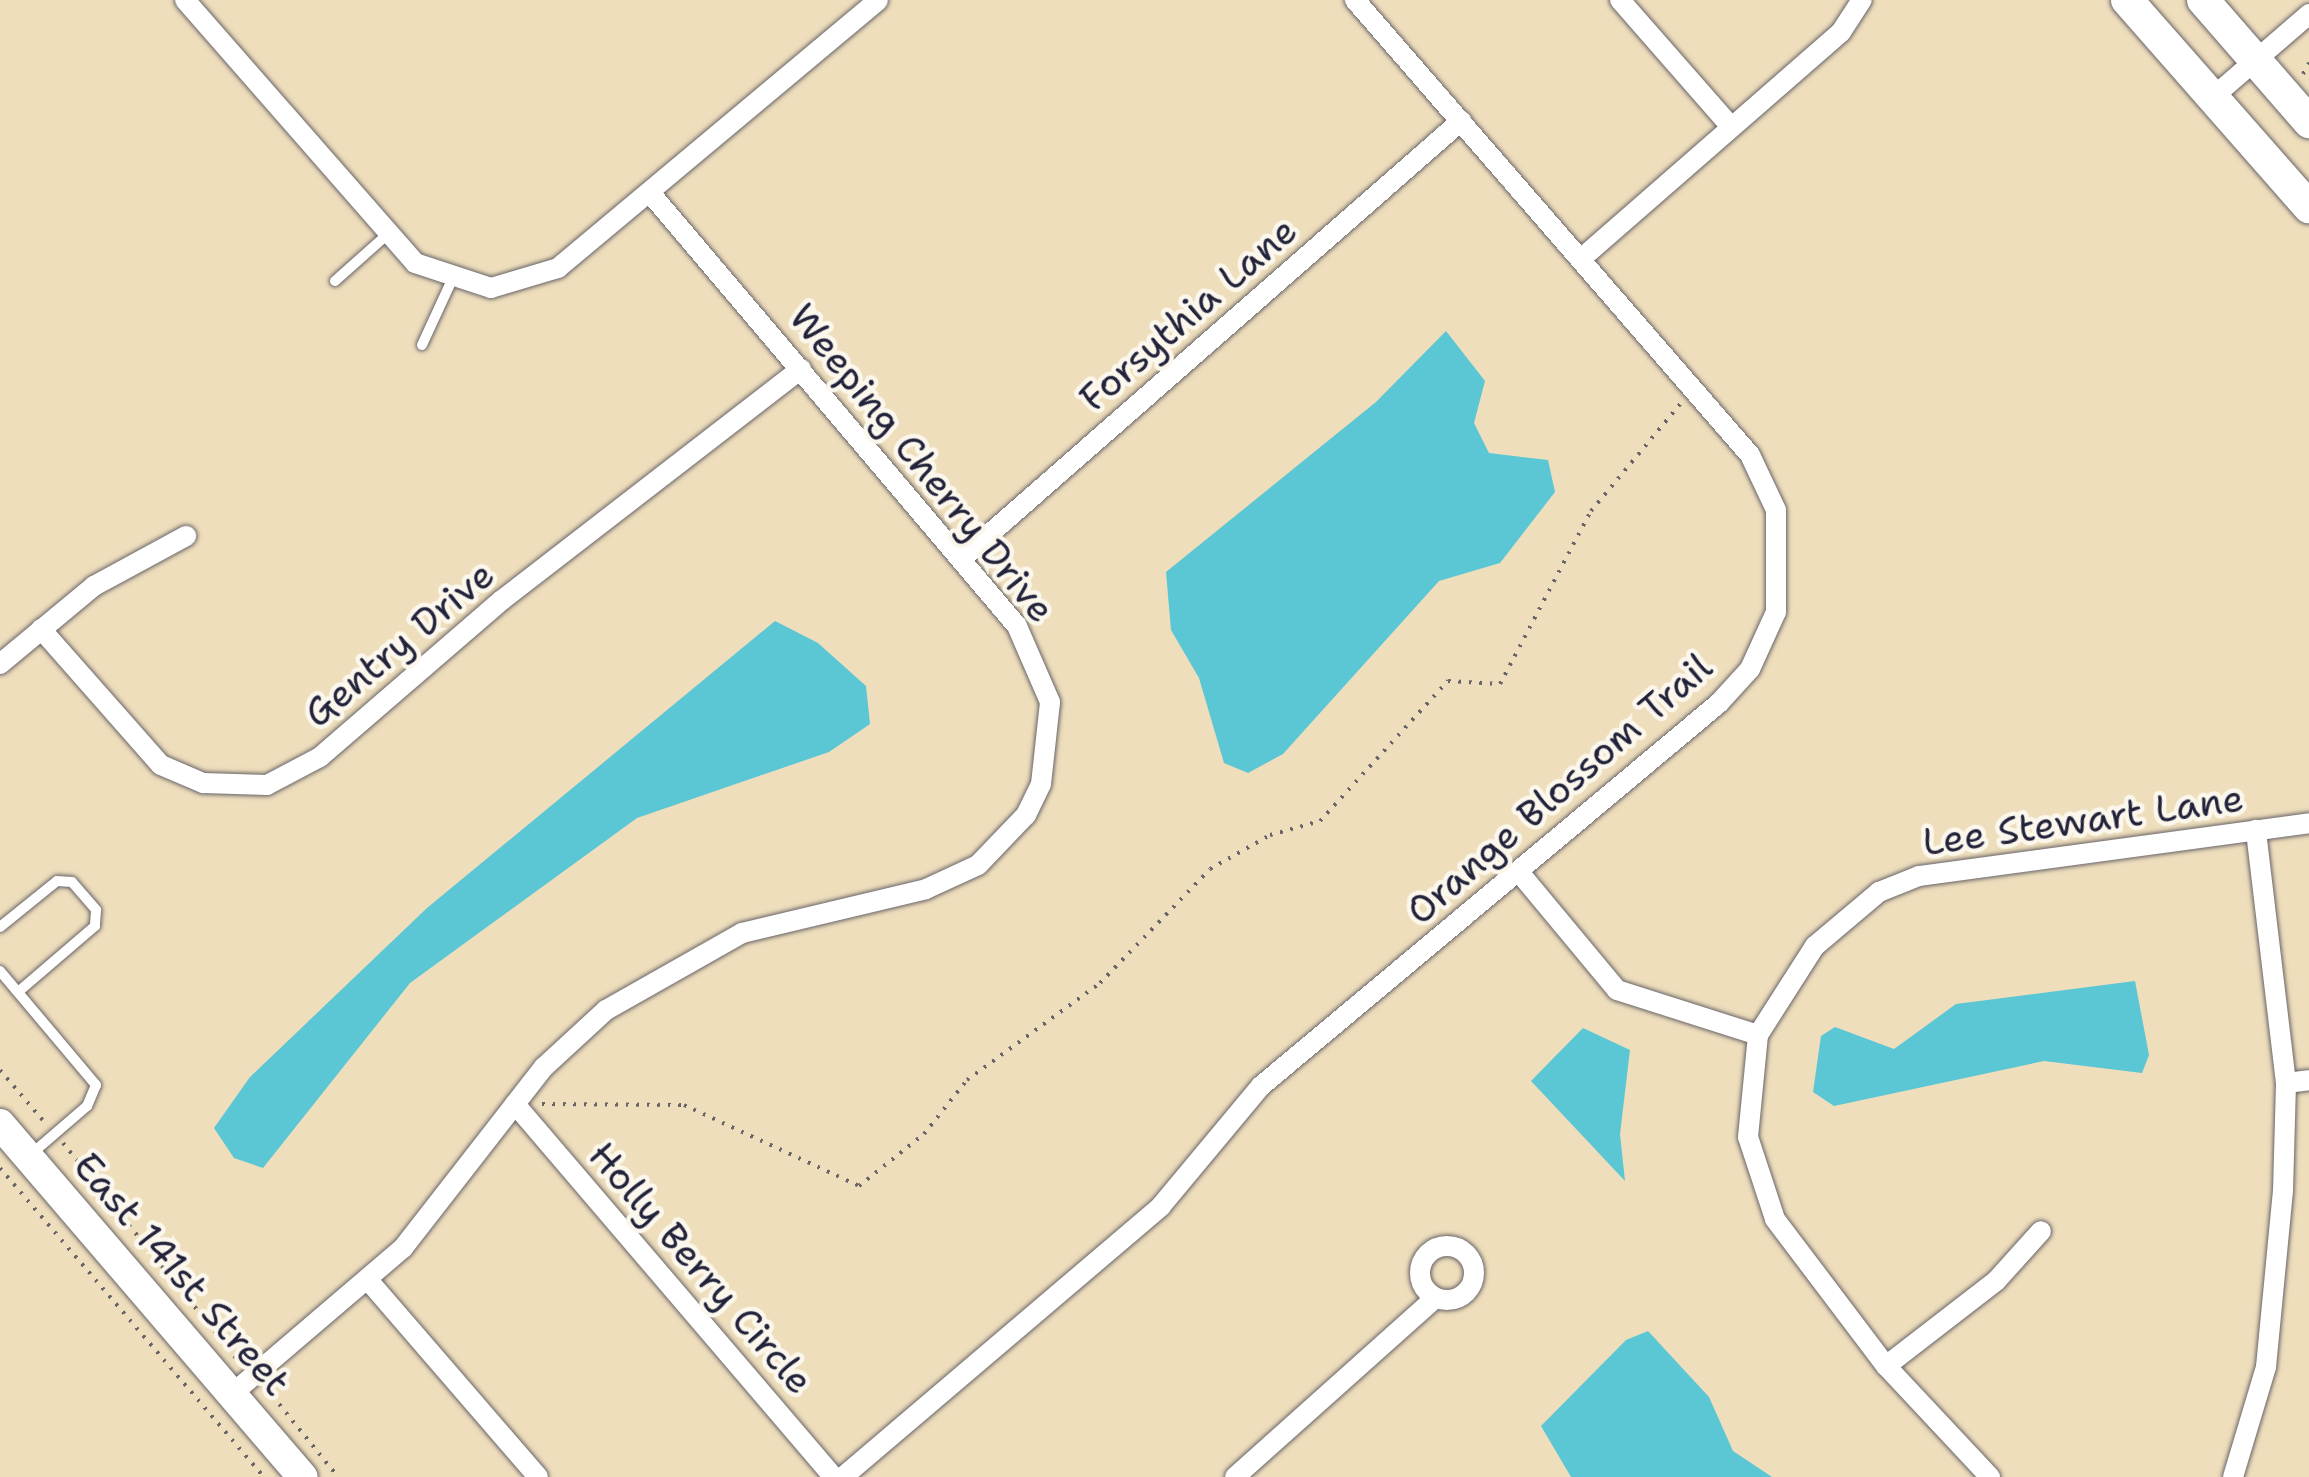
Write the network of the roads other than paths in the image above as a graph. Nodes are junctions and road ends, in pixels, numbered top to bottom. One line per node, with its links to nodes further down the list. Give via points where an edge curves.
1 (185, 0): 16 (street)
2 (878, 0): 14 (street)
3 (1355, 0): 11 (street, Orange Blossom Trail)
4 (1620, 0): 13 (street)
5 (1862, 0): 13 (street, via 1836,36)
6 (2128, 0): 10 (main road)
7 (2203, 0): 9 (main road)
8 (2309, 14): 9 (street)
9 (2256, 60): 10 (street); 12 (main road)
10 (2213, 97): 15 (main road)
11 (1461, 121): 17 (street, Orange Blossom Trail); 23 (street, Forsythia Lane)
12 (2309, 122)
13 (1731, 127): 17 (street)
14 (652, 194): 19 (street, via 534,282); 21 (street, Weeping Cherry Drive)
15 (2309, 207)
16 (388, 234): 18 (lane); 19 (street)
17 (1582, 258): 28 (street, Orange Blossom Trail, via 1750,455 1772,500 1782,550 1770,628 1719,703)
18 (335, 282)
19 (451, 282): 20 (lane)
20 (422, 345)
21 (801, 369): 23 (street, Weeping Cherry Drive); 24 (street, Gentry Drive, via 502,600 320,758 267,785 203,783 161,765)
22 (186, 536): 24 (street, via 94,586)
23 (961, 560): 35 (street, Weeping Cherry Drive, via 1017,626 1050,702 1041,784 1002,844 926,889 785,920 696,952 583,1029)
24 (41, 629): 25 (street)
25 (0, 664)
26 (2309, 823): 27 (street, Lee Stewart Lane)
27 (2256, 830): 32 (street, Lee Stewart Lane, via 1919,876 1836,925); 34 (street)
28 (1519, 872): 32 (street, via 1617,990); 46 (street, Orange Blossom Trail, via 1262,1086 1161,1206)
29 (0, 927): 31 (lane, via 57,881 72,882 96,910 96,926)
30 (0, 971): 31 (lane)
31 (18, 992): 37 (lane, via 96,1085 87,1106)
32 (1758, 1036): 41 (street, via 1748,1098 1760,1188)
33 (2309, 1080): 34 (street)
34 (2286, 1083): 49 (street, via 2276,1291)
35 (515, 1104): 39 (street, Weeping Cherry Drive, via 439,1206); 45 (street, Holly Berry Circle)
36 (0, 1124): 37 (street, East 141st Street)
37 (14, 1163): 42 (street, East 141st Street)
38 (2041, 1230): 41 (street, via 1996,1281)
39 (368, 1280): 42 (street, Weeping Cherry Drive); 44 (street)
40 (1435, 1298): 47 (street)
41 (1886, 1366): 48 (street)
42 (242, 1386): 43 (street, East 141st Street)
43 (303, 1477)
44 (538, 1477)
45 (834, 1477)
46 (843, 1477)
47 (1236, 1477)
48 (1990, 1477)
49 (2233, 1477)

